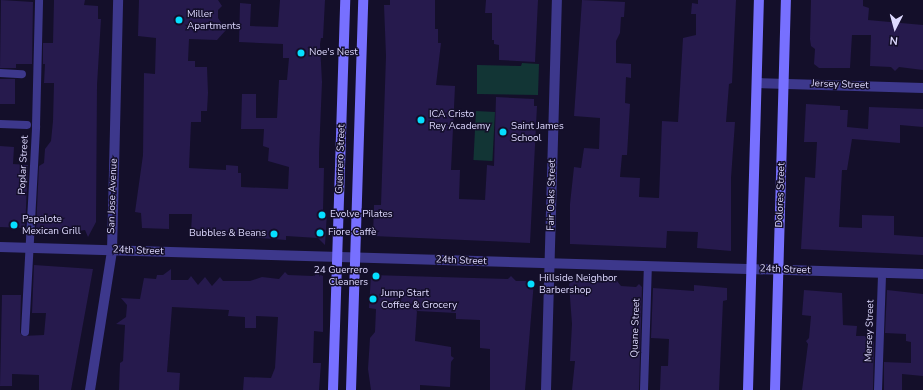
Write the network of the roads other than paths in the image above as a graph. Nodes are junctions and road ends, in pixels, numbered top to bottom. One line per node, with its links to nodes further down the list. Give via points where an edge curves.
1 (39, 0): 16 (lane, Poplar Street, via 36,126)
2 (118, 0): 17 (street, San Jose Avenue)
3 (345, 0): 18 (main road, Guerrero Street)
4 (363, 0): 19 (main road, Guerrero Street)
5 (557, 0): 20 (street, Fair Oaks Street)
6 (759, 0): 10 (main road)
7 (786, 0): 11 (main road, Dolores Street)
8 (0, 73): 9 (lane)
9 (22, 74)
10 (757, 83): 11 (street, Jersey Street); 22 (main road)
11 (784, 84): 12 (street, Jersey Street); 23 (main road, Dolores Street)
12 (923, 88)
13 (0, 124): 14 (lane)
14 (27, 125)
15 (0, 247): 16 (street, 24th Street)
16 (29, 248): 17 (street, 24th Street); 26 (lane, Poplar Street)
17 (112, 250): 18 (street, 24th Street); 27 (street, San Jose Avenue)
18 (338, 257): 19 (street, 24th Street); 28 (main road, Guerrero Street)
19 (355, 258): 20 (street, 24th Street); 29 (main road, Guerrero Street)
20 (550, 264): 21 (street, 24th Street); 30 (street, Fair Oaks Street)
21 (648, 266): 22 (street, 24th Street); 31 (lane, Quane Street)
22 (752, 269): 23 (street, 24th Street); 32 (main road)
23 (779, 270): 24 (street, 24th Street); 33 (main road, Dolores Street)
24 (882, 273): 25 (street, 24th Street); 34 (lane, Mersey Street)
25 (923, 274)
26 (25, 332)
27 (90, 390)
28 (333, 390)
29 (351, 390)
30 (546, 390)
31 (644, 390)
32 (748, 390)
33 (775, 390)
34 (878, 390)

